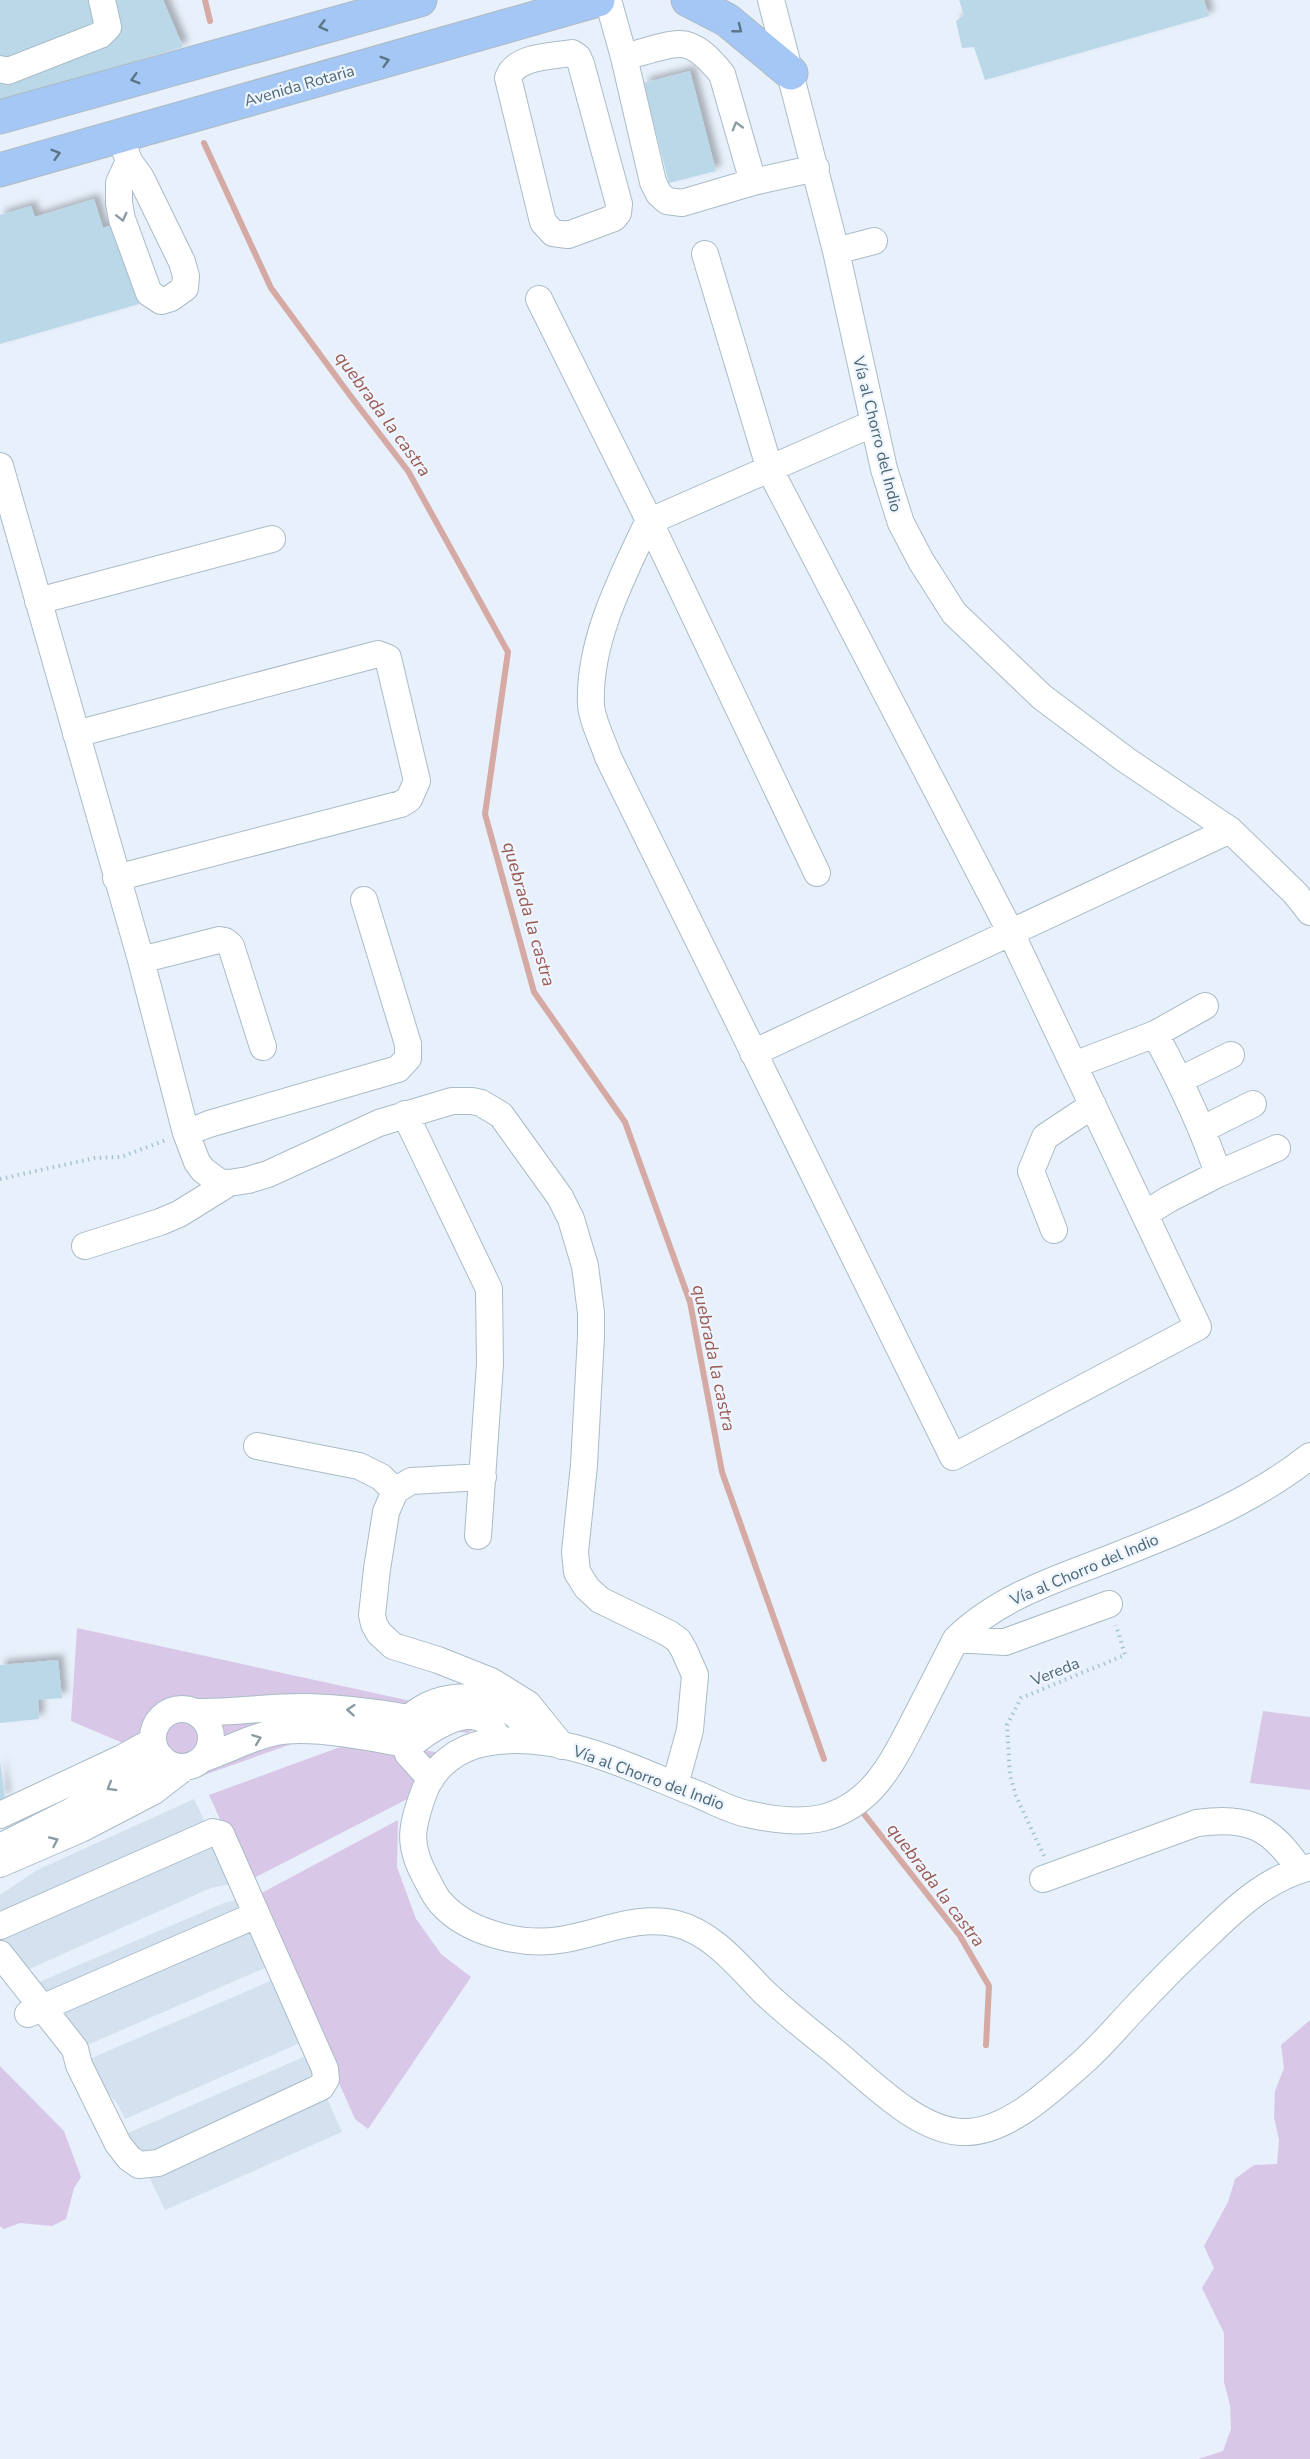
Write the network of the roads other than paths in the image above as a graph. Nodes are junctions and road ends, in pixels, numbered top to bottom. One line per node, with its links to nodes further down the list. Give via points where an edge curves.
1 (102, 0): 10 (street, via 108,27 100,35 8,71)
2 (420, 0): 12 (main road, one-way to 12)
3 (598, 0): 7 (main road, Avenida Rotaria)
4 (608, 0): 9 (street)
5 (688, 0): 11 (main road, one-way to 11, via 727,20)
6 (771, 0): 11 (street, Vía al Chorro del Indio)
7 (538, 17): 8 (street); 13 (main road, Avenida Rotaria, one-way to 7)
8 (548, 56): 8 (street, via 523,63 508,78 543,222 553,232 568,235 614,218 619,204 578,57 572,53)
9 (624, 57): 16 (street, one-way to 9, via 722,74 711,61 681,44); 16 (street, via 659,194 667,201 682,204)
10 (0, 69)
11 (791, 73): 14 (street, Vía al Chorro del Indio)
12 (0, 117)
13 (124, 148): 13 (street, one-way to 13, via 119,183 122,219 149,293 161,301 184,288 186,276); 15 (main road, Avenida Rotaria, one-way to 13)
14 (816, 168): 16 (street); 18 (street, Vía al Chorro del Indio)
15 (0, 170)
16 (753, 182)
17 (874, 241): 18 (street)
18 (836, 250): 21 (street, Vía al Chorro del Indio)
19 (705, 254): 23 (street)
20 (539, 299): 24 (street)
21 (874, 423): 23 (street); 28 (street, Vía al Chorro del Indio, via 901,523 954,613 1042,697)
22 (0, 466): 26 (street)
23 (770, 470): 24 (street); 33 (street)
24 (648, 522): 29 (street); 38 (street, via 620,582 596,649 591,706 608,757)
25 (272, 539): 26 (street)
26 (39, 601): 27 (street)
27 (76, 734): 30 (street); 30 (street, via 378,654 388,658 417,782 409,799)
28 (1230, 830): 32 (street, Vía al Chorro del Indio, via 1295,892); 33 (street)
29 (817, 873)
30 (116, 878): 34 (street)
31 (364, 900): 46 (street, via 408,1044 408,1058 398,1069)
32 (1310, 912)
33 (1010, 931): 38 (street); 40 (street)
34 (141, 960): 37 (street, via 225,941 231,946); 46 (street)
35 (1205, 1006): 36 (street)
36 (1155, 1034): 40 (street); 41 (street)
37 (263, 1047)
38 (753, 1053): 50 (street, via 953,1457 1198,1327)
39 (1231, 1054): 41 (street)
40 (1074, 1065): 43 (street)
41 (1180, 1080): 45 (street)
42 (1253, 1104): 45 (street)
43 (1093, 1105): 50 (street); 51 (street, via 1045,1137 1031,1171)
44 (405, 1114): 49 (street, via 268,1174); 55 (street, via 489,1289 490,1364); 69 (street, via 462,1100 492,1108 508,1123 571,1219 585,1266 591,1313 575,1562 593,1595 669,1633 684,1650 695,1675 690,1730)
45 (1203, 1129): 48 (street)
46 (186, 1133): 49 (street, via 203,1170 219,1182)
47 (1277, 1148): 48 (street)
48 (1218, 1174): 50 (street)
49 (229, 1183): 52 (street, via 179,1214)
50 (1145, 1214)
51 (1054, 1230)
52 (85, 1246)
53 (257, 1446): 56 (street, via 359,1466 381,1477)
54 (1310, 1456): 59 (street, Vía al Chorro del Indio, via 1260,1490 1197,1522 1024,1592 995,1607)
55 (483, 1477): 56 (street, via 411,1481); 57 (street)
56 (395, 1491): 65 (street, via 386,1512 377,1569 372,1615 379,1633 393,1646 491,1681 528,1704)
57 (478, 1536)
58 (1109, 1604): 59 (street, via 1005,1642)
59 (956, 1639): 69 (street, Vía al Chorro del Indio, via 885,1775 857,1802 822,1818 788,1819 746,1814)
60 (197, 1712): 61 (street, one-way to 60, via 307,1707); 66 (street, via 179,1708 163,1716 154,1732); 67 (street, via 212,1735 208,1752)
61 (409, 1718): 62 (street, via 446,1698 493,1702 520,1718); 64 (street, via 403,1726)
62 (529, 1739): 63 (street, Vía al Chorro del Indio); 65 (street, Vía al Chorro del Indio)
63 (499, 1740): 64 (street, via 489,1723 474,1717 459,1718); 68 (street, Vía al Chorro del Indio, via 474,1745 450,1756)
64 (405, 1746): 67 (street, one-way to 64, via 273,1732 289,1730 369,1737); 68 (street)
65 (562, 1746): 69 (street, Vía al Chorro del Indio)
66 (157, 1749): 67 (street, via 168,1763); 70 (street); 71 (street, one-way to 71)
67 (194, 1763): 71 (street, via 154,1791)
68 (431, 1779): 74 (street, Vía al Chorro del Indio, via 418,1808 411,1839 422,1872 441,1904 462,1920 507,1939 535,1942 646,1922 679,1925 713,1942 775,2002 903,2108 947,2130 967,2133 1019,2114 1052,2089 1094,2053 1186,1955 1247,1898 1274,1881)
69 (675, 1785)
70 (0, 1815)
71 (75, 1820): 72 (street); 73 (street, one-way to 71)
72 (0, 1847)
73 (0, 1864)
74 (1305, 1869): 75 (street, via 1269,1833 1223,1820 1197,1823)
75 (1048, 1878)
76 (256, 1915): 77 (street, via 221,1834 213,1832); 80 (street); 80 (street, via 325,2069 326,2079 321,2087 158,2163 139,2165 129,2158 118,2144 79,2065 64,2058)
77 (0, 1926)
78 (0, 1954): 80 (street)
79 (0, 1980): 80 (street)
80 (35, 2011)

